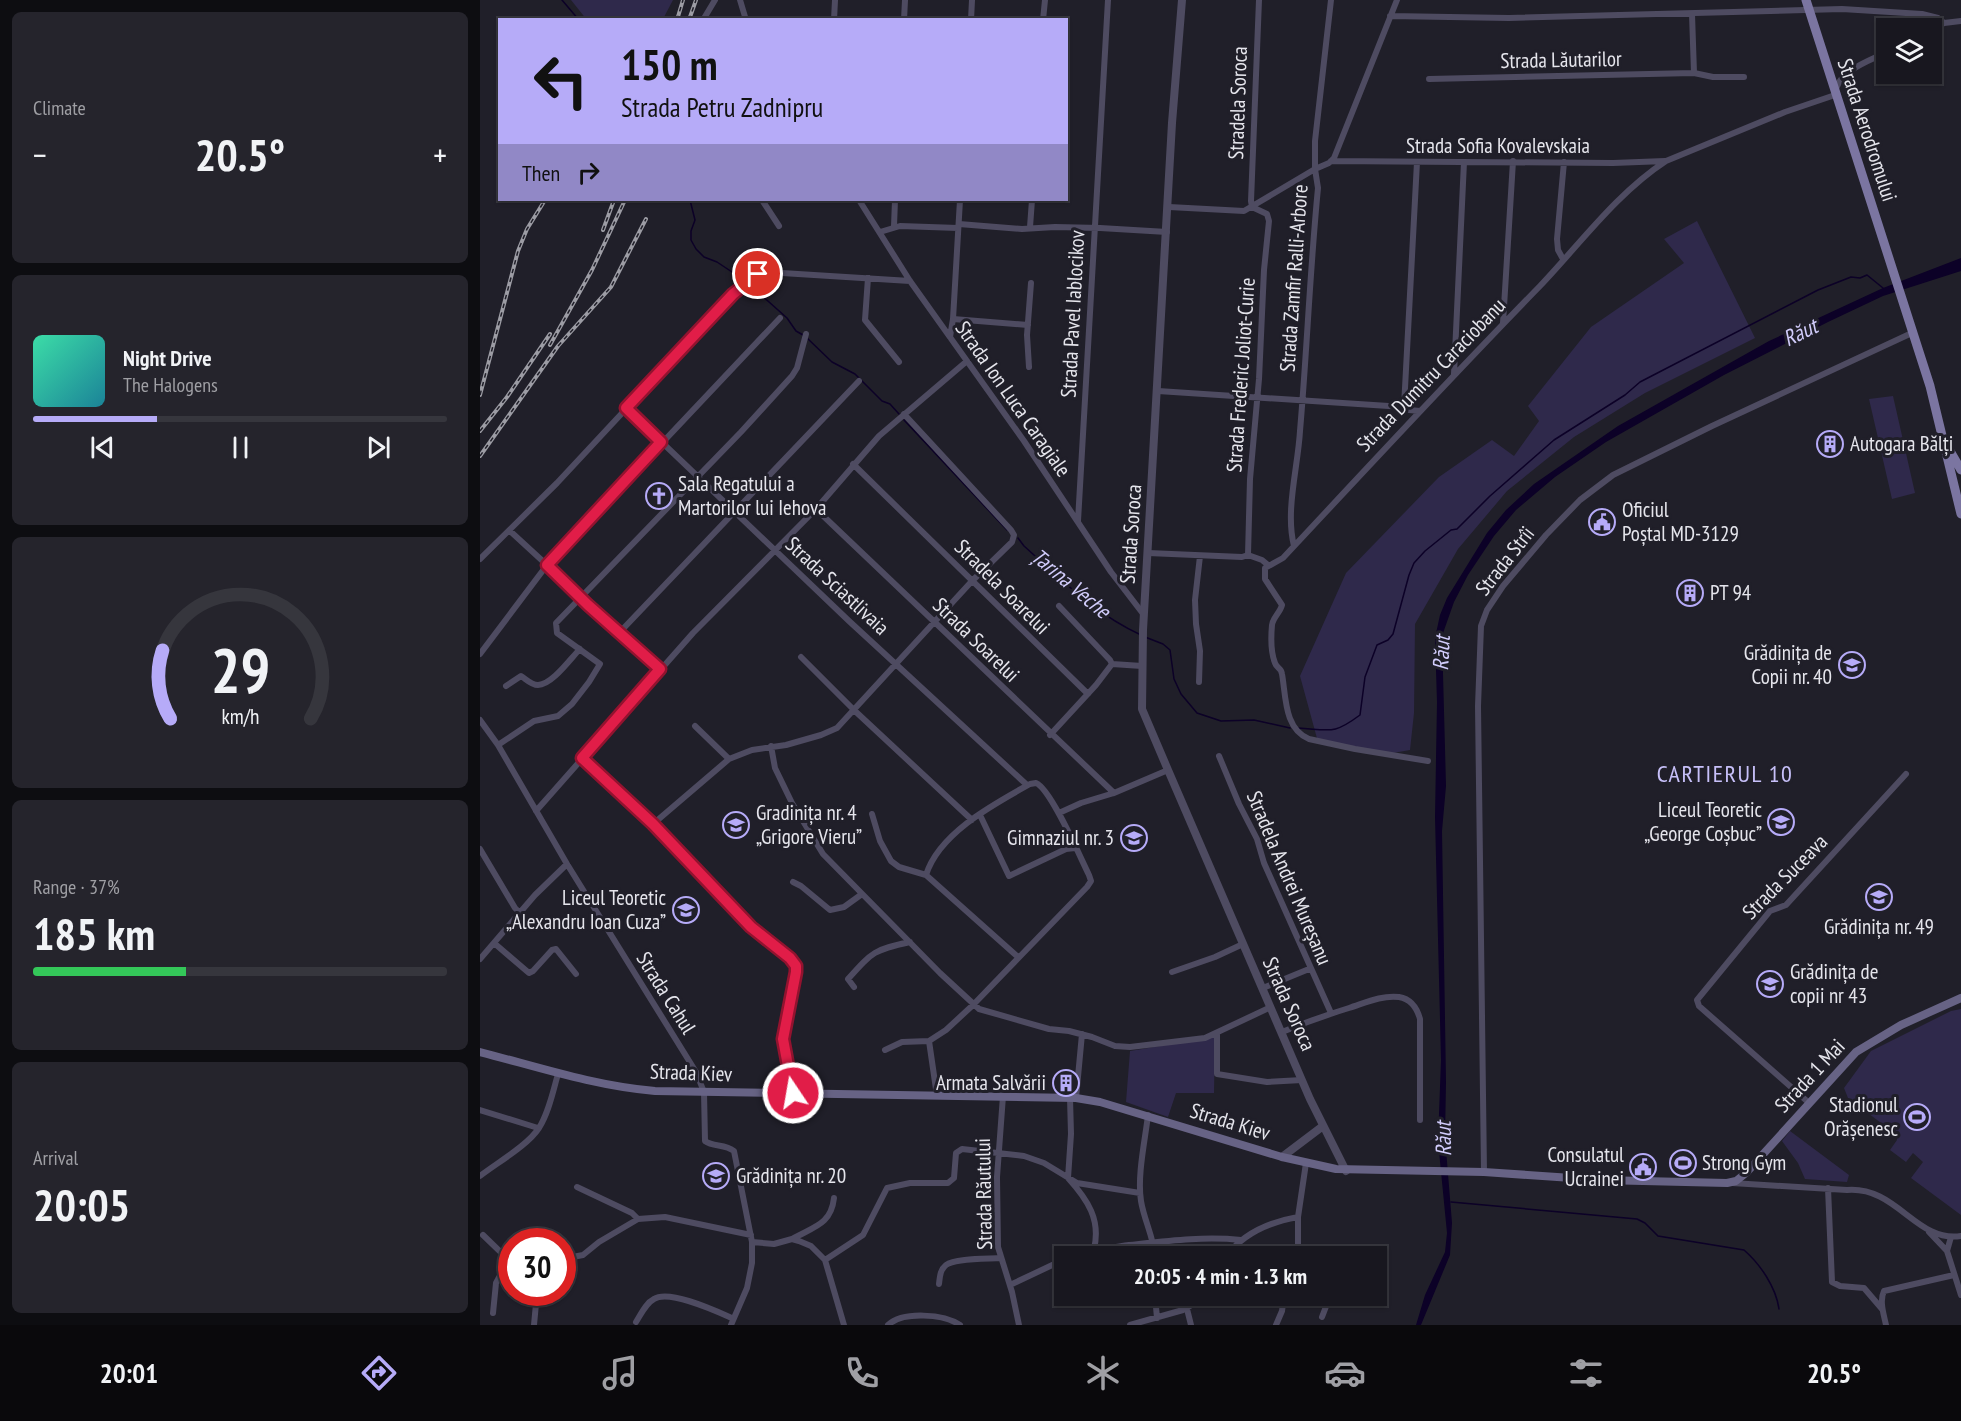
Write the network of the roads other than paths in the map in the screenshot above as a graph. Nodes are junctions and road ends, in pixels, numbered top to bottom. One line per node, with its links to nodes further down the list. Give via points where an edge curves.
1 (715, 0): 16 (street)
2 (740, 0): 17 (street)
3 (835, 0): 18 (street)
4 (905, 0): 19 (street)
5 (972, 0): 20 (street)
6 (1045, 0): 21 (street)
7 (1108, 0): 47 (street, Strada Pavel Iablocikov)
8 (1182, 0): 41 (street, Strada Soroca)
9 (1258, 0): 42 (street, Stradela Sorocа)
10 (1331, 0): 35 (street)
11 (1396, 0): 15 (street, Strada Zamfir Ralli-Arbore)
12 (1806, 0): 13 (main road, Strada Aerodromului)
13 (1809, 10): 14 (street); 23 (street, via 1922,14); 28 (main road, Strada Aerodromului)
14 (1692, 14): 15 (street); 25 (street)
15 (1390, 16): 29 (street, Strada Zamfir Ralli-Arbore)
16 (704, 18)
17 (745, 18)
18 (834, 18)
19 (904, 18)
20 (970, 18)
21 (1043, 18)
22 (1961, 21): 23 (street)
23 (1944, 22)
24 (1876, 58): 28 (street, via 1844,75 1837,82)
25 (1694, 73): 26 (street, Strada Lăutarilor); 27 (street, Strada Lăutarilor)
26 (1744, 77)
27 (1429, 79)
28 (1835, 95): 31 (street, Strada Dumitru Caraciobanu); 58 (main road, Strada Aerodromului)
29 (1331, 161): 32 (street, Strada Sofia Kovalevskaia); 35 (street, Strada Zamfir Ralli-Arbore)
30 (1514, 161): 33 (street, Strada Sofia Kovalevskaia); 34 (street, Strada Sofia Kovalevskaia); 56 (street)
31 (1666, 161): 34 (street, Strada Sofia Kovalevskaia); 50 (street, Strada Dumitru Caraciobanu, via 1618,202)
32 (1418, 162): 33 (street, Strada Sofia Kovalevskaia); 69 (street)
33 (1464, 162): 64 (street)
34 (1564, 162): 50 (street, via 1557,239)
35 (1315, 169): 42 (street); 68 (street, Strada Zamfir Ralli-Arbore, via 1318,188)
36 (763, 201): 43 (street)
37 (860, 201): 48 (street, Strada Ion Luca Caragiale)
38 (895, 201): 44 (street)
39 (960, 201): 45 (street)
40 (1032, 201): 46 (street)
41 (1169, 207): 42 (street, via 1236,212); 49 (street, Strada Soroca)
42 (1252, 207): 67 (street, Strada Frederic Joliot-Curie, via 1267,214 1269,221)
43 (779, 226)
44 (894, 226): 45 (street); 48 (street)
45 (958, 226): 46 (street); 55 (street)
46 (1030, 228): 47 (street)
47 (1095, 228): 49 (street); 81 (street, Strada Pavel Iablocikov)
48 (880, 232): 52 (street, Strada Ion Luca Caragiale)
49 (1167, 232): 66 (street, Strada Soroca)
50 (1563, 259): 56 (street, Strada Dumitru Caraciobanu)
51 (868, 278): 52 (street); 62 (street, via 865,320); 70 (street, via 758,274 733,294)
52 (910, 281): 60 (street, Strada Ion Luca Caragiale)
53 (1031, 283): 57 (street)
54 (780, 318): 74 (street)
55 (953, 319): 57 (street); 60 (street)
56 (1503, 323): 64 (street, Strada Dumitru Caraciobanu)
57 (1028, 324): 63 (street)
58 (1914, 333): 73 (main road, Strada Aerodromului); 171 (street, Strada Strîi, via 1613,475 1575,505 1538,543 1487,610 1481,626 1478,706)
59 (806, 334): 77 (street, via 792,376)
60 (950, 336): 61 (street, Strada Ion Luca Caragiale)
61 (967, 361): 72 (street); 81 (street, Strada Ion Luca Caragiale)
62 (899, 362)
63 (1029, 367)
64 (1454, 375): 71 (street, Strada Dumitru Caraciobanu)
65 (859, 381): 80 (street)
66 (1158, 391): 67 (street); 85 (street, Strada Soroca)
67 (1257, 397): 68 (street); 86 (street, Strada Frederic Joliot-Curie)
68 (1302, 399): 69 (street); 83 (street, Strada Zamfir Ralli-Arbore, via 1291,523)
69 (1404, 406): 71 (street)
70 (626, 408): 74 (street, Strada Sciastlivaia); 82 (street)
71 (1420, 411): 83 (street, Strada Dumitru Caraciobanu)
72 (904, 414): 75 (street); 91 (street, via 1013,532 1014,539)
73 (1943, 438): 76 (main road); 79 (main road)
74 (661, 442): 77 (street, Strada Sciastlivaia); 89 (street)
75 (853, 464): 78 (street); 91 (street, Stradela Soarelui)
76 (1959, 466)
77 (698, 477): 80 (street, Strada Sciastlivaia); 92 (street)
78 (816, 509): 84 (street); 95 (street, Strada Soarelui)
79 (1960, 509)
80 (734, 512): 84 (street, Strada Sciastlivaia); 96 (street)
81 (1078, 521): 94 (street, Strada Ion Luca Caragiale)
82 (510, 531): 88 (street); 89 (street)
83 (1294, 546): 90 (street, Strada Dumitru Caraciobanu, via 1283,558)
84 (775, 551): 100 (street, Strada Sciastlivaia); 103 (street)
85 (1148, 553): 87 (street); 94 (street, Strada Soroca)
86 (1248, 555): 87 (street); 90 (street)
87 (1200, 556): 104 (street, via 1195,600)
88 (480, 559)
89 (547, 565): 92 (street); 98 (street)
90 (1268, 565): 116 (street, via 1265,579 1282,605 1272,624 1275,663 1282,672 1293,727 1309,739)
91 (972, 581): 95 (street); 106 (street, Stradela Soarelui)
92 (581, 598): 96 (street); 97 (street, via 556,623 557,633)
93 (1059, 606): 101 (street)
94 (1144, 615): 102 (street, Strada Soroca)
95 (933, 622): 100 (street); 110 (street, Strada Soarelui)
96 (620, 632): 103 (street)
97 (580, 649): 105 (street, via 546,683 539,685 521,676); 111 (street, via 600,664 572,704 558,716 534,721)
98 (480, 654)
99 (801, 657): 107 (street)
100 (895, 663): 107 (street); 119 (street, Strada Sciastlivaia)
101 (1112, 664): 102 (street); 106 (street)
102 (1142, 666): 117 (street, Strada Soroca, via 1144,717)
103 (660, 669): 114 (street)
104 (1199, 682)
105 (506, 686)
106 (1088, 694): 110 (street)
107 (855, 711): 112 (street, via 833,731); 125 (street)
108 (480, 720): 111 (street, Strada Cahul)
109 (695, 726): 115 (street)
110 (1050, 735): 120 (street, Strada Soarelui)
111 (498, 745): 121 (street, Strada Cahul)
112 (771, 746): 115 (street); 132 (street, via 775,768 823,854)
113 (1219, 756): 139 (street, Stradela Andrei Mureșanu)
114 (582, 758): 121 (street); 126 (street)
115 (729, 759): 126 (street)
116 (1428, 761)
117 (1168, 770): 120 (street); 136 (street, Strada Soroca)
118 (1906, 774): 161 (street, Strada Suceava, via 1786,905 1770,911 1697,1000 1699,1006)
119 (1027, 785): 122 (street, Strada Sciastlivaia, via 1041,785); 124 (street)
120 (1114, 794): 122 (street)
121 (536, 811): 129 (street, Strada Cahul)
122 (1059, 813): 127 (street)
123 (872, 814): 130 (street, via 891,861)
124 (980, 815): 125 (street); 127 (street, via 1009,876)
125 (972, 820): 130 (street, via 940,848)
126 (653, 824): 157 (street, via 751,927 794,962 796,972 783,1039)
127 (1076, 848): 137 (street, via 1089,875 1089,885)
128 (480, 849): 133 (street)
129 (567, 864): 133 (street); 156 (street, Strada Cahul, via 696,1072)
130 (926, 875): 137 (street)
131 (793, 882): 132 (street, via 830,910 844,907)
132 (862, 894): 134 (street)
133 (520, 913): 135 (street)
134 (910, 942): 142 (street, via 868,956 848,979); 145 (street)
135 (494, 943): 138 (street); 141 (street, via 529,972 556,949)
136 (1243, 944): 140 (street); 143 (street, Strada Soroca)
137 (1018, 957): 145 (street)
138 (480, 959)
139 (1309, 969): 143 (street); 147 (street, Stradela Andrei Mureșanu)
140 (1172, 972)
141 (576, 974)
142 (854, 987)
143 (1263, 988): 146 (street, Strada Soroca)
144 (1961, 998): 161 (main road, Strada 1 Mai, via 1865,1045)
145 (973, 1005): 150 (street, via 1033,1025); 151 (street)
146 (1271, 1007): 148 (street, Strada Soroca); 149 (street)
147 (1330, 1013): 148 (street); 164 (street, via 1395,997 1415,1007 1420,1019)
148 (1282, 1032): 155 (street, Strada Soroca)
149 (1216, 1033): 150 (street, via 1198,1039 1130,1047); 155 (street, via 1217,1074 1274,1082)
150 (1082, 1034): 160 (street)
151 (929, 1041): 152 (street, via 902,1042); 158 (street)
152 (885, 1050)
153 (480, 1052): 154 (main road, Strada Kiev)
154 (558, 1074): 156 (main road, Strada Kiev, via 630,1089); 166 (street)
155 (1302, 1080): 165 (street, Strada Soroca)
156 (704, 1092): 157 (main road, Strada Kiev); 183 (street, Strada Cahul, via 705,1141 734,1150)
157 (793, 1093): 158 (main road, Strada Kiev)
158 (937, 1096): 159 (main road, Strada Kiev)
159 (1003, 1096): 160 (main road, Strada Kiev); 167 (street, Strada Răutului)
160 (1073, 1098): 163 (main road, Strada Kiev); 173 (street)
161 (1808, 1102): 174 (main road, Strada 1 Mai)
162 (480, 1110): 166 (street)
163 (1148, 1115): 168 (main road, Strada Kiev); 177 (street)
164 (1420, 1120)
165 (1323, 1126): 168 (street); 170 (street, Strada Soroca)
166 (538, 1128): 172 (street)
167 (998, 1152): 173 (street, via 1044,1162); 198 (street, Strada Răutului, via 997,1227); 199 (street, via 958,1150 954,1178 948,1183 910,1183 887,1188 863,1235)
168 (1282, 1157): 169 (main road, Strada Kiev)
169 (1306, 1163): 170 (main road, Strada Kiev); 179 (street)
170 (1346, 1171): 171 (main road, Strada Kiev)
171 (1484, 1172): 174 (main road, Strada Kiev)
172 (480, 1176)
173 (1068, 1178): 177 (street, via 1085,1185); 190 (street, via 1095,1219)
174 (1732, 1183): 176 (street, Strada Kiev)
175 (577, 1187): 180 (street)
176 (1828, 1188): 181 (street, Strada Kiev, via 1859,1189 1874,1194); 212 (street, via 1832,1282 1864,1287)
177 (1140, 1192): 189 (street)
178 (834, 1198): 186 (street, via 833,1210 826,1220)
179 (1298, 1217): 187 (street, via 1265,1226); 194 (street)
180 (638, 1219): 183 (street, via 665,1217); 197 (street)
181 (1927, 1229): 185 (street, Strada Kiev); 196 (street)
182 (483, 1235): 195 (street)
183 (751, 1235): 188 (street, Strada Cahul)
184 (1961, 1236): 185 (street, Strada Kiev)
185 (1951, 1237): 196 (street)
186 (792, 1239): 188 (street, via 780,1243); 199 (street, via 811,1246)
187 (1241, 1240): 189 (street); 193 (street)
188 (752, 1242): 217 (street, Strada Cahul, via 747,1288)
189 (1153, 1242): 191 (street); 192 (street)
190 (1095, 1246)
191 (1124, 1246)
192 (1154, 1246)
193 (1236, 1246)
194 (1299, 1246)
195 (498, 1249)
196 (1947, 1251): 201 (street)
197 (576, 1256)
198 (1001, 1258): 203 (street, via 951,1262 943,1268); 204 (street, Strada Răutului)
199 (825, 1260): 221 (street)
200 (1054, 1264): 204 (street)
201 (1954, 1275): 205 (street); 212 (street, via 1884,1291)
202 (498, 1278): 213 (street)
203 (939, 1284)
204 (1010, 1285): 225 (street, Strada Răutului)
205 (1961, 1295)
206 (536, 1306): 220 (street)
207 (1156, 1306): 216 (street)
208 (1189, 1306): 211 (street)
209 (1283, 1306): 228 (street)
210 (1326, 1306): 215 (street)
211 (1187, 1309): 216 (street); 227 (street)
212 (1882, 1309): 229 (street)
213 (493, 1313)
214 (925, 1316): 222 (street, via 902,1317); 223 (street); 224 (street, via 946,1317)
215 (1322, 1317)
216 (1157, 1318): 219 (street)
217 (731, 1321): 218 (street, via 696,1304 664,1296 651,1300)
218 (636, 1322)
219 (1138, 1324): 226 (street)
220 (534, 1325)
221 (844, 1325)
222 (888, 1325)
223 (924, 1325)
224 (960, 1325)
225 (1019, 1325)
226 (1130, 1325)
227 (1191, 1325)
228 (1276, 1325)
229 (1886, 1325)

